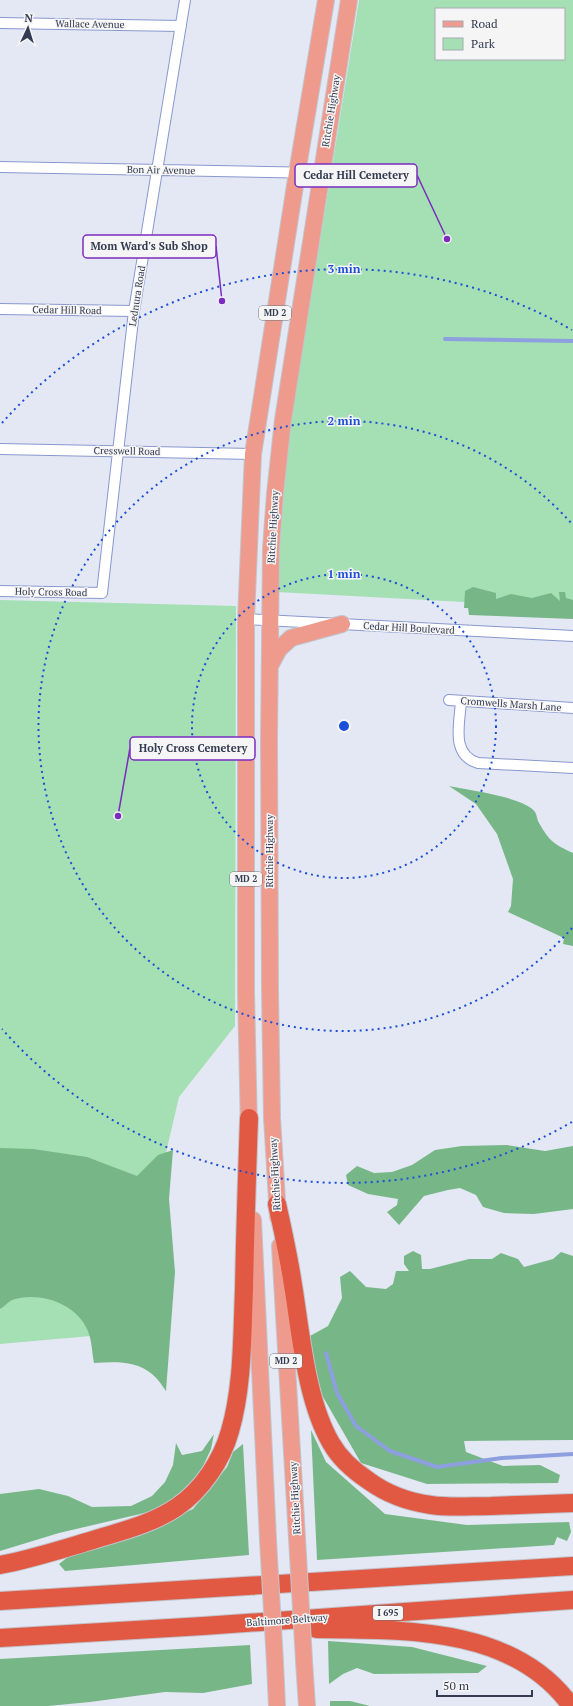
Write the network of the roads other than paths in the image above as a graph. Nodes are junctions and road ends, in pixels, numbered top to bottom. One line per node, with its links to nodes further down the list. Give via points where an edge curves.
1 (185, 0): 5 (street, Lednura Road)
2 (326, 0): 8 (main road, MD 2)
3 (349, 0): 9 (main road, Ritchie Highway / MD 2)
4 (0, 23): 5 (street, Wallace Avenue)
5 (181, 26): 7 (street, Lednura Road)
6 (0, 167): 7 (street, Bon Air Avenue)
7 (156, 170): 8 (street, Bon Air Avenue); 11 (street, Lednura Road)
8 (297, 173): 9 (street, Bon Air Avenue); 14 (main road, MD 2)
9 (321, 173): 18 (main road, Ritchie Highway / MD 2, via 278,455 271,548)
10 (0, 309): 11 (street, Cedar Hill Road)
11 (134, 311): 13 (street, Lednura Road)
12 (0, 449): 13 (street, Cresswell Road)
13 (117, 451): 14 (street, Cresswell Road); 16 (street, Lednura Road)
14 (253, 454): 17 (main road, MD 2)
15 (0, 591): 16 (street, Holy Cross Road)
16 (102, 593)
17 (246, 619): 18 (street, Cedar Hill Boulevard); 26 (main road, MD 2, via 246,992)
18 (270, 620): 19 (street, Cedar Hill Boulevard); 21 (main road, Ritchie Highway / MD 2)
19 (342, 624): 20 (street, Cedar Hill Boulevard); 21 (main road, via 291,638 278,649)
20 (573, 636)
21 (270, 667): 27 (main road, Ritchie Highway / MD 2, via 270,990 272,1118)
22 (449, 700): 23 (street, Cromwells Marsh Lane)
23 (462, 701): 24 (street, Cromwells Marsh Lane); 25 (street, via 459,741 463,753 472,761)
24 (573, 708)
25 (573, 768)
26 (249, 1118): 29 (highway, via 239,1383 230,1432 211,1471 196,1490 159,1518 83,1543); 35 (main road, MD 2, bridge)
27 (277, 1204): 28 (highway, via 314,1403 323,1427 344,1460 357,1473 386,1491 410,1501 431,1505 464,1507); 36 (main road, Ritchie Highway / MD 2, bridge)
28 (573, 1503)
29 (0, 1565)
30 (573, 1566): 32 (highway)
31 (573, 1600): 33 (highway, Baltimore Beltway / I 695)
32 (0, 1601)
33 (203, 1626): 34 (highway, Baltimore Beltway / I 695); 37 (highway, via 390,1630 459,1639 490,1647 520,1660 542,1675 563,1694)
34 (0, 1638)
35 (277, 1706)
36 (307, 1706)
37 (571, 1706)

